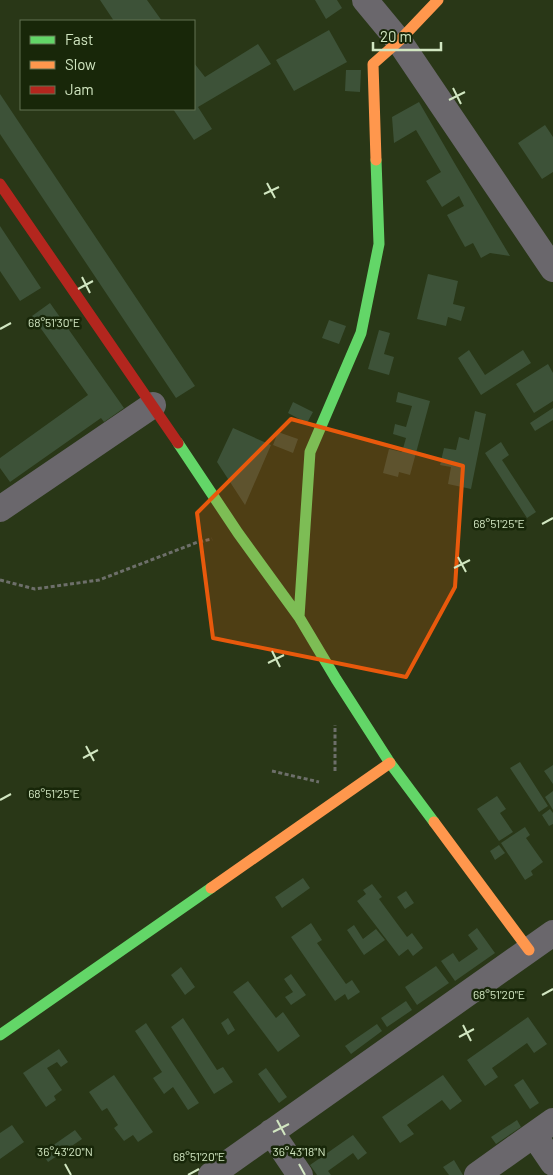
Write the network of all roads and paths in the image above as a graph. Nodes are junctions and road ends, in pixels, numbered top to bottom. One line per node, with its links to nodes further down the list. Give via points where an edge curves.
1 (365, 0): 3 (street)
2 (438, 0): 3 (street)
3 (399, 41): 5 (street); 10 (street, via 373,64 379,244 361,333 310,452)
4 (0, 184): 6 (street)
5 (553, 269)
6 (153, 405): 7 (street); 8 (street)
7 (0, 509)
8 (238, 533): 9 (path, via 198,542 99,580 34,589); 10 (street)
9 (0, 580)
10 (299, 617): 12 (street)
11 (335, 718): 14 (path)
12 (390, 763): 17 (street); 18 (street)
13 (272, 771): 15 (path)
14 (335, 775)
15 (326, 783)
16 (553, 933): 17 (street)
17 (529, 950): 20 (street)
18 (0, 1035)
19 (544, 1128): 21 (street); 24 (street)
20 (271, 1132): 22 (street); 23 (street)
21 (553, 1163)
22 (211, 1175)
23 (300, 1175)
24 (477, 1175)

